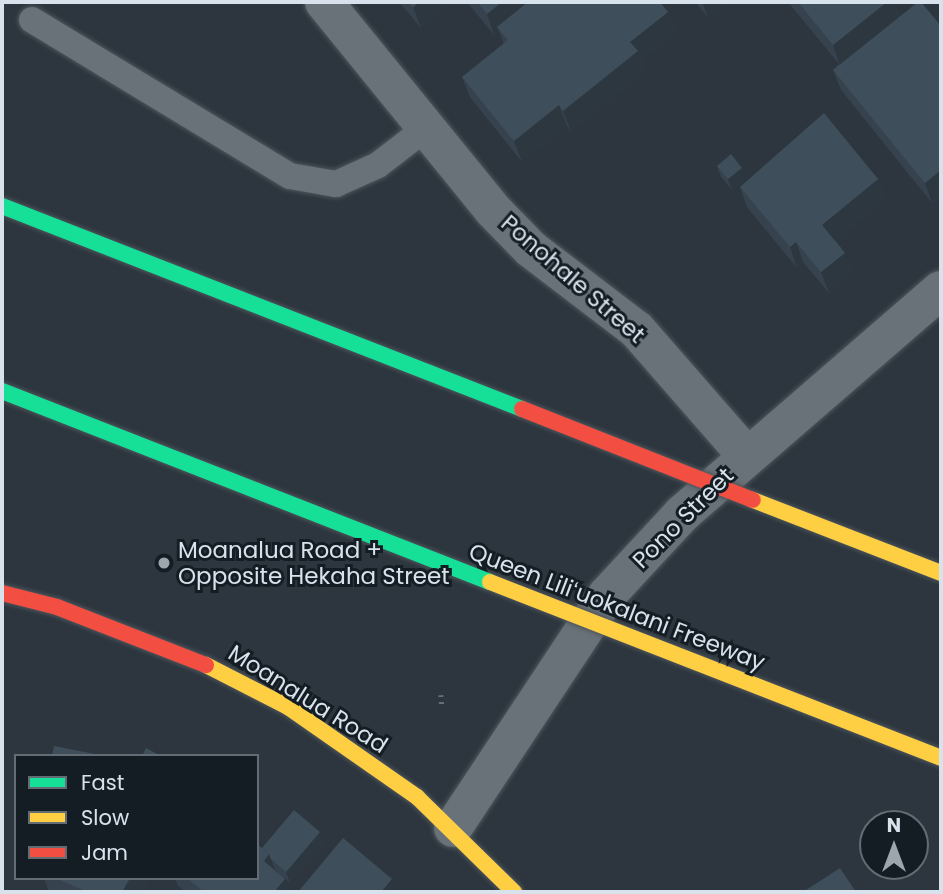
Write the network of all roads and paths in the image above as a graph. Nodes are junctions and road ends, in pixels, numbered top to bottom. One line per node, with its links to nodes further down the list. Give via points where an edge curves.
1 (324, 2): 3 (street, Ponohale Street)
2 (32, 20): 3 (lane, via 290,176 336,184 378,165)
3 (426, 128): 7 (street, Ponohale Street, via 510,228 637,330)
4 (2, 206): 8 (main road, bridge)
5 (941, 290): 7 (street, Pono Street)
6 (2, 391): 12 (main road, Queen Liliʻuokalani Freeway, bridge)
7 (747, 456): 13 (street, Pono Street, via 682,514 607,595)
8 (941, 573)
9 (2, 598): 13 (main road, Moanalua Road, via 128,630 233,676 342,743)
10 (442, 695): 11 (path)
11 (442, 708)
12 (941, 758)
13 (453, 828): 14 (main road, Moanalua Road)
14 (514, 892)

